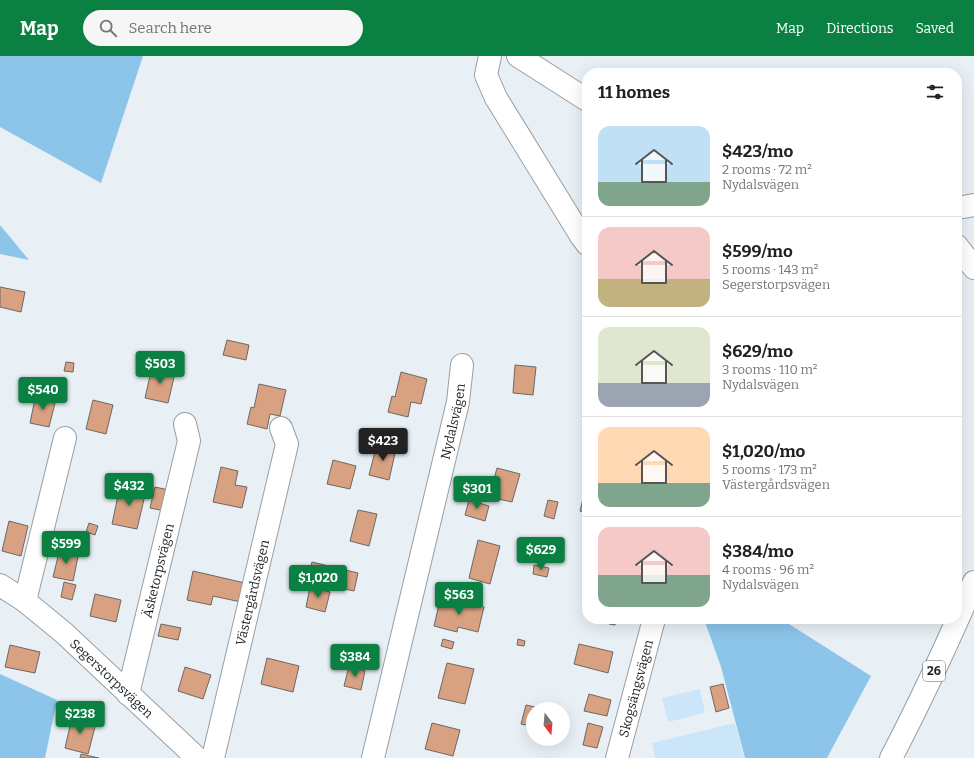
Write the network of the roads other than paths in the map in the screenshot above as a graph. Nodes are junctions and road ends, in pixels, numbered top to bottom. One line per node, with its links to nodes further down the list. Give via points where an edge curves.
1 (490, 56): 6 (main road, via 486,75 496,98)
2 (518, 56): 3 (main road)
3 (582, 97)
4 (974, 205): 5 (main road)
5 (962, 207)
6 (582, 237)
7 (962, 252): 8 (main road)
8 (974, 268)
9 (462, 364): 23 (main road, Nydalsvägen, via 458,402 450,438)
10 (185, 424): 20 (main road, Äsketorpsvägen, via 189,441)
11 (281, 428): 22 (main road, Västergårdsvägen, via 287,444)
12 (65, 438): 15 (main road)
13 (974, 582): 16 (main road, 26)
14 (0, 585): 15 (main road, Segerstorpsvägen)
15 (25, 601): 20 (main road, Segerstorpsvägen, via 64,633)
16 (962, 610)
17 (974, 610): 26 (main road, 26, via 939,689)
18 (653, 624): 24 (main road, Skogsängsvägen)
19 (956, 624): 25 (main road, 26)
20 (128, 694): 21 (main road, Segerstorpsvägen)
21 (188, 754)
22 (213, 758)
23 (373, 758)
24 (617, 758)
25 (891, 758)
26 (903, 758)

